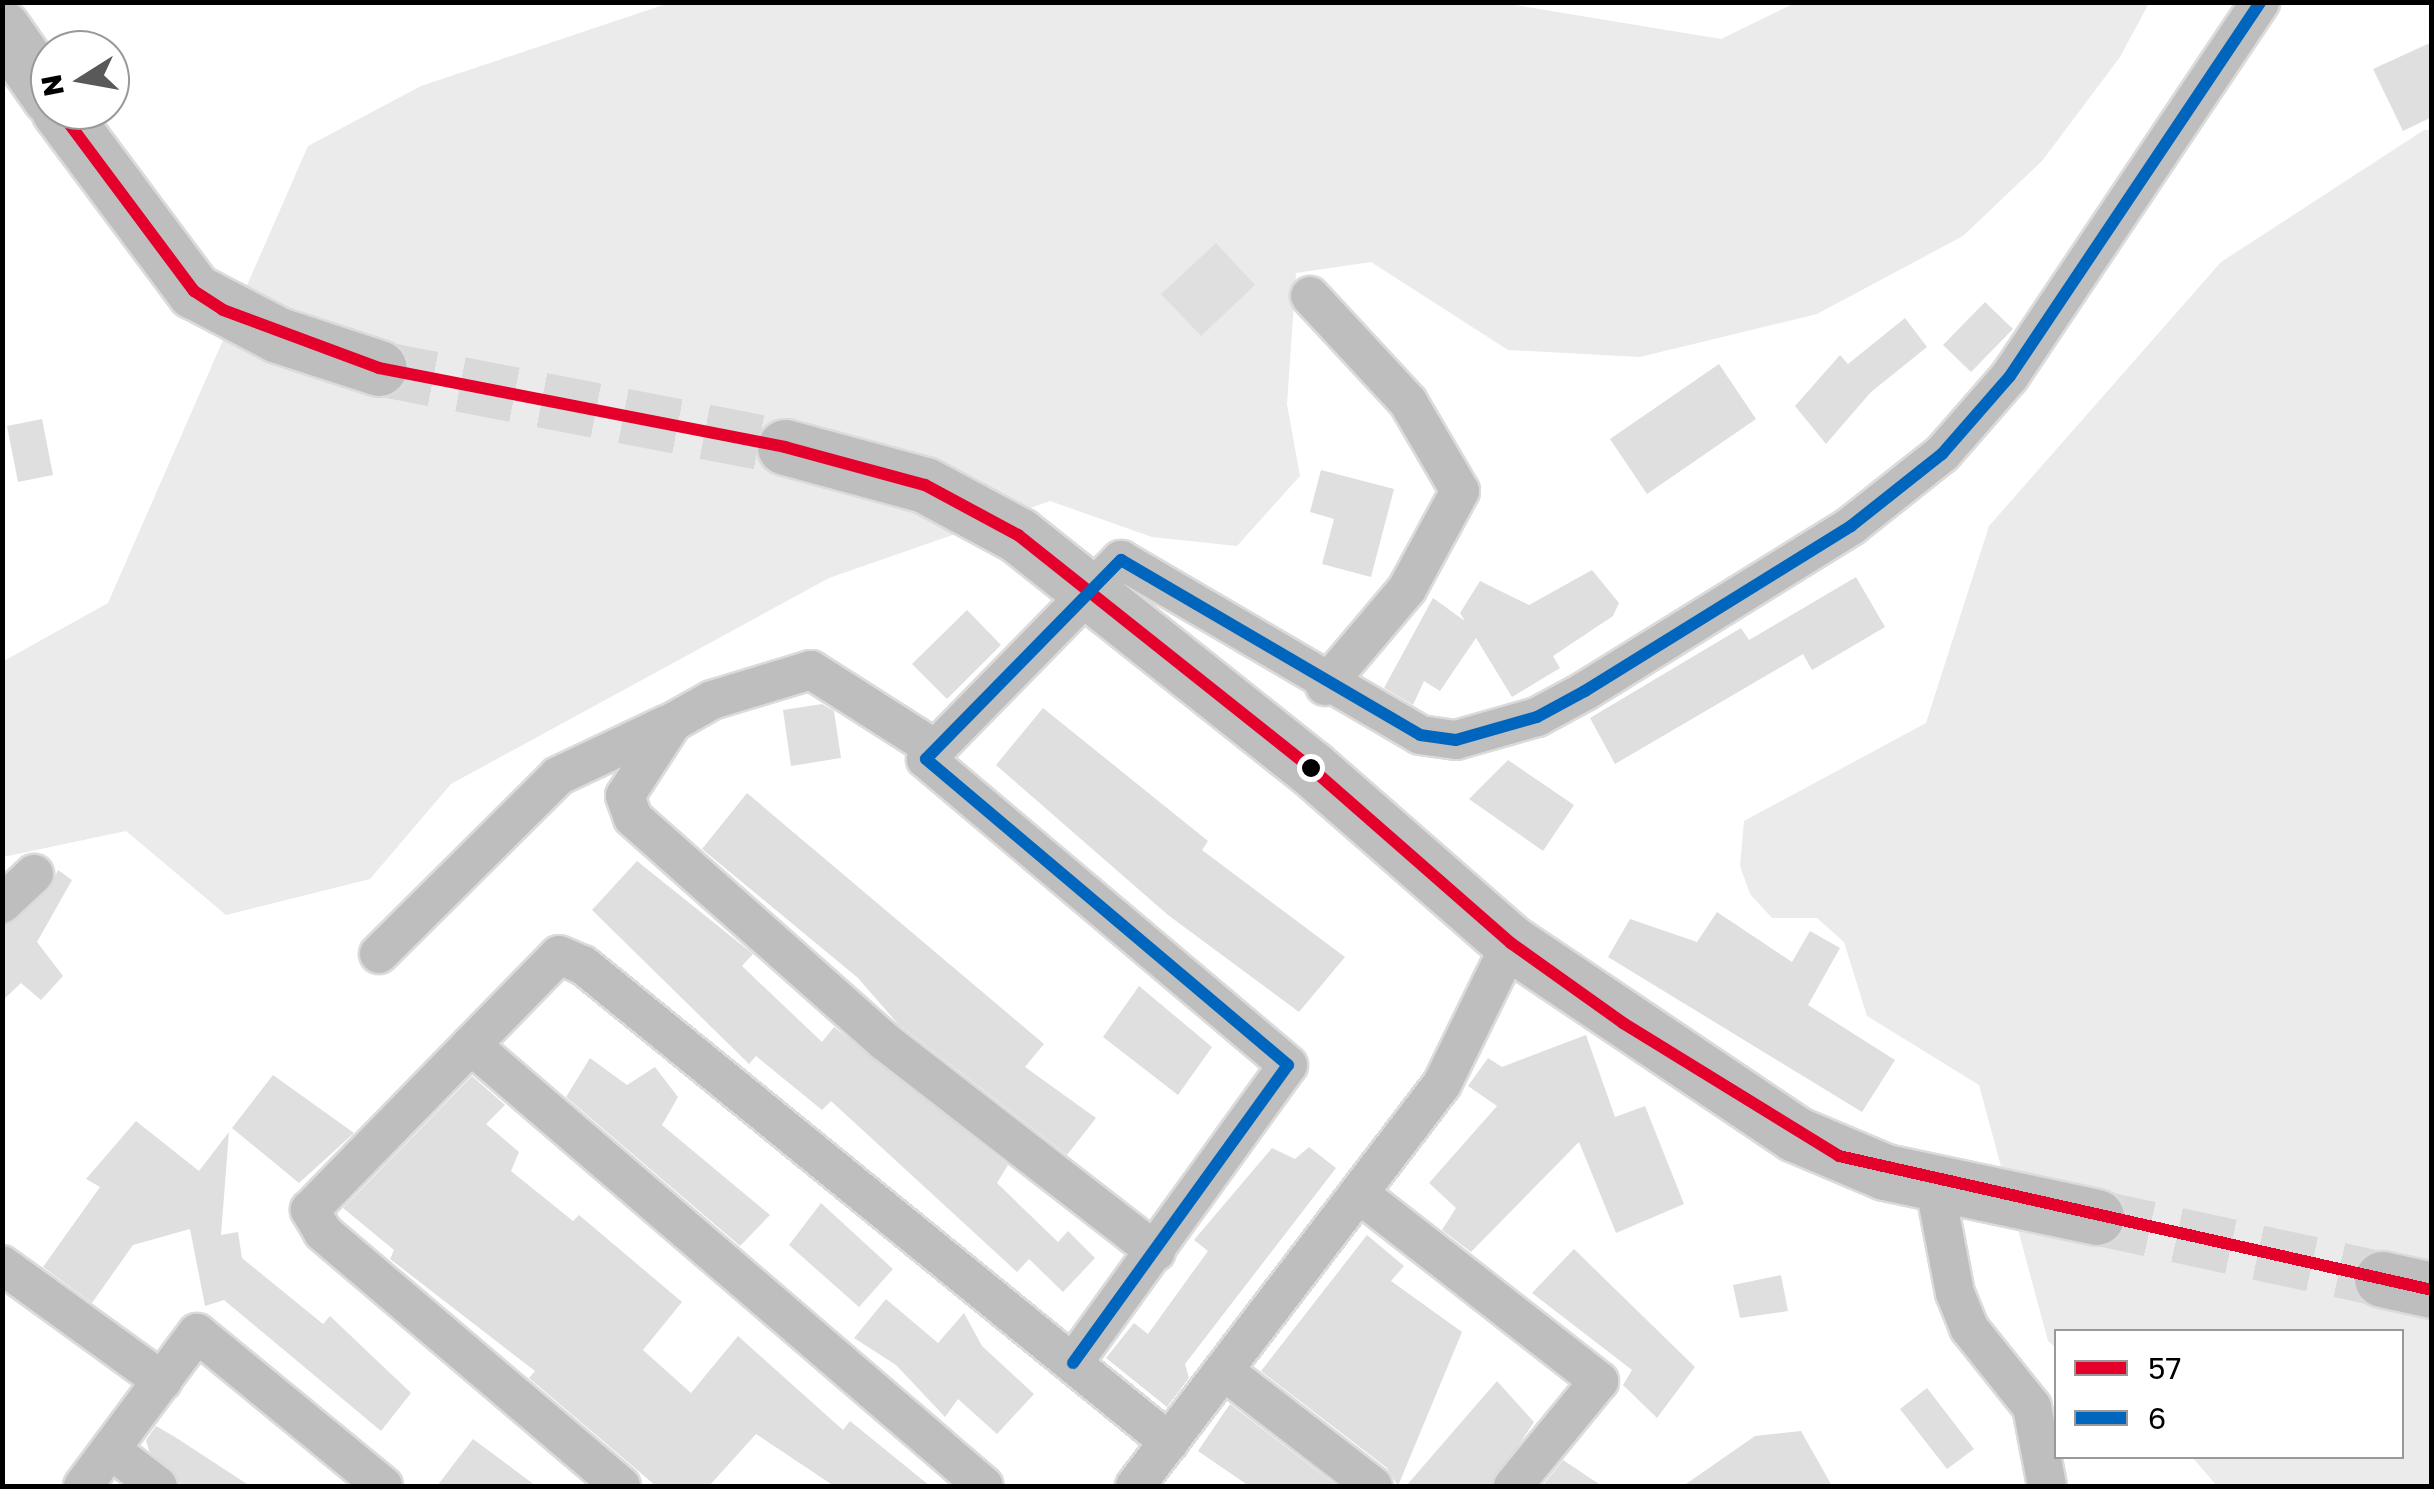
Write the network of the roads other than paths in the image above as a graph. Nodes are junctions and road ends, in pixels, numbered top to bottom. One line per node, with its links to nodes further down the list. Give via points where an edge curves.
1 (2260, 2): 9 (street, via 2010,376 1942,454 1851,526 1537,717 1456,740 1420,735)
2 (2, 28): 3 (highway)
3 (30, 68)
4 (74, 130): 6 (highway, via 194,290 278,335)
5 (1310, 296): 9 (street, via 1408,402 1460,491 1407,590)
6 (380, 368)
7 (785, 447): 8 (highway, via 925,486 1018,535)
8 (1090, 593): 9 (street, via 1121,560); 11 (street); 14 (highway, via 1312,768)
9 (1325, 686)
10 (673, 722): 11 (street, via 712,700 811,670); 15 (street, via 558,776); 20 (street, via 627,784 634,818 884,1041)
11 (936, 749): 20 (street, via 926,759 1288,1065)
12 (34, 874): 13 (street)
13 (2, 904)
14 (1511, 943): 17 (highway, via 1795,1134 1839,1156); 18 (street, via 1442,1084)
15 (378, 954)
16 (471, 1045): 22 (street, via 559,955 583,965); 30 (street, via 310,1210 324,1232); 31 (street)
17 (1934, 1182): 19 (highway); 34 (street, via 1955,1293 1969,1328 2032,1407)
18 (1362, 1196): 23 (street); 33 (street, via 1599,1382)
19 (2096, 1217)
20 (1156, 1252): 22 (street)
21 (2, 1265): 24 (street)
22 (1073, 1363): 26 (street)
23 (1224, 1372): 26 (street); 32 (street)
24 (162, 1381): 25 (street); 29 (street, via 197,1333)
25 (111, 1450): 27 (street); 28 (street)
26 (1154, 1471)
27 (83, 1486)
28 (158, 1486)
29 (384, 1486)
30 (622, 1486)
31 (984, 1486)
32 (1373, 1486)
33 (1513, 1486)
34 (2047, 1486)

